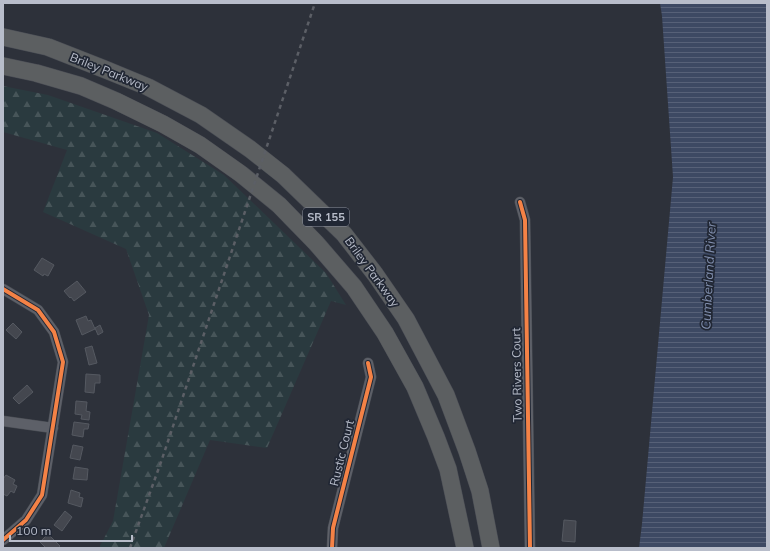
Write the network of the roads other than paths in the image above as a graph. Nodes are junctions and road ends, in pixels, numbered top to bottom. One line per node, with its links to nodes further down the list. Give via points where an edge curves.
1 (3, 37): 11 (highway, Briley Parkway / SR 155, via 48,47 104,69 148,87 201,115 250,148 283,175 344,234 406,319 446,395 468,451 480,491)
2 (3, 66): 10 (highway, Briley Parkway / SR 155, via 81,86 163,124 200,145 241,174 279,205 316,243 354,287 386,333 415,387 448,469)
3 (520, 202): 12 (street, Two Rivers Court, via 525,220)
4 (3, 290): 7 (street, via 38,310 54,332 63,362)
5 (368, 363): 9 (street, Rustic Court, via 371,377 333,528)
6 (3, 421): 7 (street)
7 (53, 428): 8 (street, via 42,495 26,520)
8 (3, 540)
9 (332, 548)
10 (465, 548)
11 (492, 548)
12 (530, 548)

